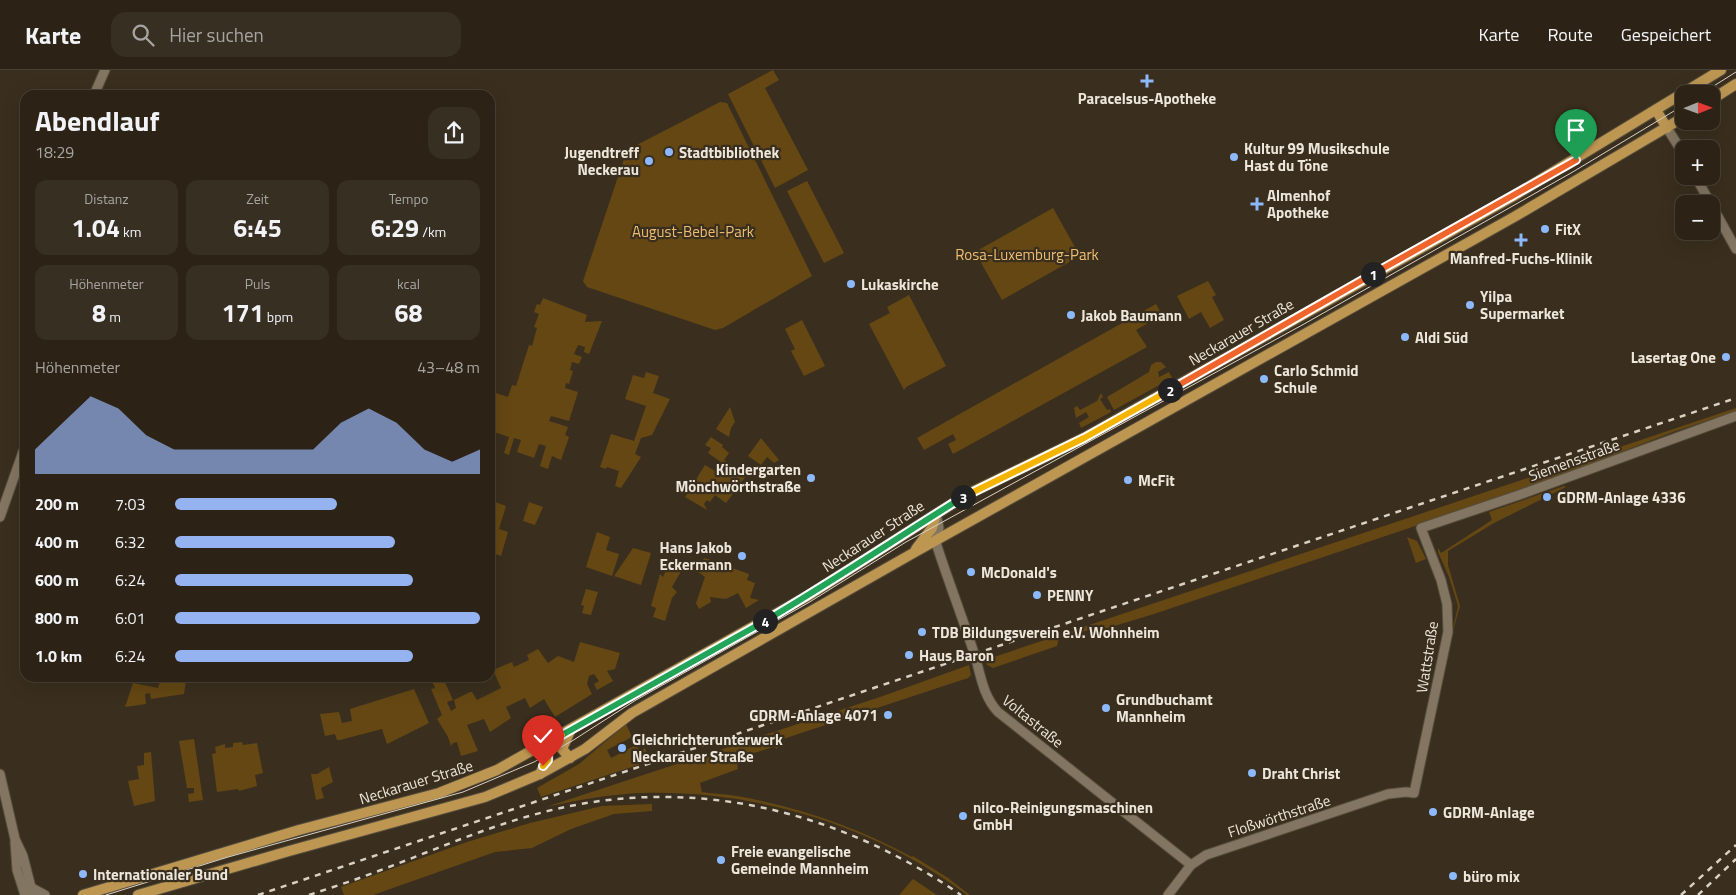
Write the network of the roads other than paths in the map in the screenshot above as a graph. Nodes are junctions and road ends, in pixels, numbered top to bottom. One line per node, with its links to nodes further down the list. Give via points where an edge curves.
1 (105, 70): 4 (street)
2 (1721, 70): 6 (main road, Neckarauer Straße)
3 (1736, 84): 5 (main road)
4 (96, 90)
5 (1720, 94)
6 (1656, 110): 8 (main road); 14 (main road, Neckarauer Straße, via 1512,197 1170,390 1084,438)
7 (1675, 123): 8 (main road)
8 (1667, 128): 9 (street); 19 (main road, via 1514,217)
9 (1675, 141)
10 (1720, 220): 11 (street)
11 (1736, 249)
12 (1736, 416): 18 (street, Siemensstraße)
13 (20, 460): 16 (street)
14 (953, 503): 15 (main road, Neckarauer Straße); 19 (main road)
15 (936, 514): 17 (main road, Neckarauer Straße); 19 (main road)
16 (0, 518)
17 (916, 526): 19 (main road); 20 (main road, Neckarauer Straße, via 806,597)
18 (1421, 528): 25 (street, Wattstraße, via 1441,580 1447,604 1448,632)
19 (935, 533): 22 (main road, Neckarauer Straße, via 915,552 632,713); 27 (street, Voltastraße, via 990,704)
20 (571, 730): 21 (main road, Neckarauer Straße); 22 (main road, via 562,749)
21 (539, 747): 24 (main road, via 548,758); 31 (main road, Neckarauer Straße, via 486,776 448,790)
22 (570, 758): 24 (main road, Neckarauer Straße)
23 (0, 774): 26 (street)
24 (540, 774): 32 (main road, Neckarauer Straße, via 484,797)
25 (1414, 794): 27 (street, Floßwörthstraße, via 1388,794 1206,854)
26 (15, 839): 28 (street, via 24,856); 29 (street, via 14,853)
27 (1191, 865): 33 (street, Floßwörthstraße)
28 (33, 892): 30 (street)
29 (22, 893)
30 (44, 895)
31 (83, 895)
32 (138, 895)
33 (1168, 895)

